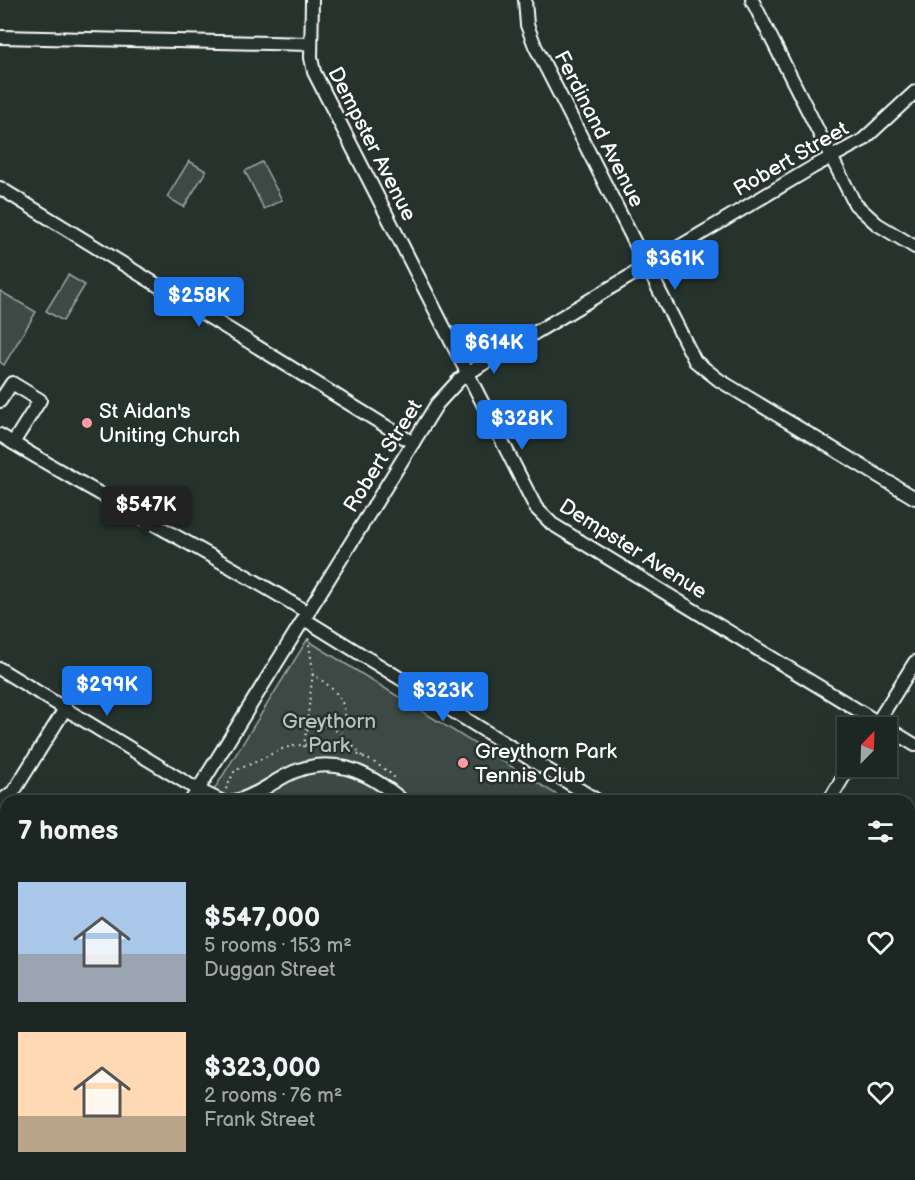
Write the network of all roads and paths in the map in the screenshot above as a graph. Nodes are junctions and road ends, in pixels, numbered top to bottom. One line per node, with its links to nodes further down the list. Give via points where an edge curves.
1 (312, 0): 5 (street, Dempster Avenue)
2 (525, 0): 10 (street, Ferdinand Avenue, via 527,25 535,46)
3 (752, 0): 7 (street)
4 (0, 37): 5 (street)
5 (310, 44): 11 (street, Dempster Avenue, via 314,72)
6 (915, 92): 7 (street, Robert Street, via 878,129)
7 (831, 158): 9 (street, via 861,211); 10 (street, Robert Street)
8 (0, 188): 15 (street)
9 (915, 247)
10 (646, 267): 11 (street, Robert Street); 16 (street, Ferdinand Avenue, via 700,366)
11 (466, 374): 15 (street, Robert Street, via 443,395); 23 (street, Dempster Avenue, via 527,495 546,519)
12 (0, 401): 14 (street, via 12,383 40,400)
13 (0, 435): 14 (street)
14 (13, 443): 17 (street, via 229,564)
15 (413, 443): 17 (street, Robert Street)
16 (915, 498)
17 (306, 616): 34 (street, Robert Street); 37 (street)
18 (308, 636): 21 (path)
19 (915, 662): 24 (street)
20 (0, 669): 22 (street)
21 (312, 674): 25 (path); 26 (path, via 328,684 340,700 345,714)
22 (65, 709): 32 (street); 33 (street)
23 (863, 717)
24 (881, 717)
25 (305, 731): 26 (path, via 322,725); 29 (path)
26 (342, 734): 30 (path)
27 (897, 735): 28 (street, Dempster Avenue)
28 (915, 744)
29 (304, 747)
30 (365, 759)
31 (843, 777): 38 (street)
32 (9, 795)
33 (193, 795)
34 (195, 795)
35 (253, 795): 36 (street, via 302,768 335,764 367,774)
36 (395, 795)
37 (589, 795)
38 (833, 795)

